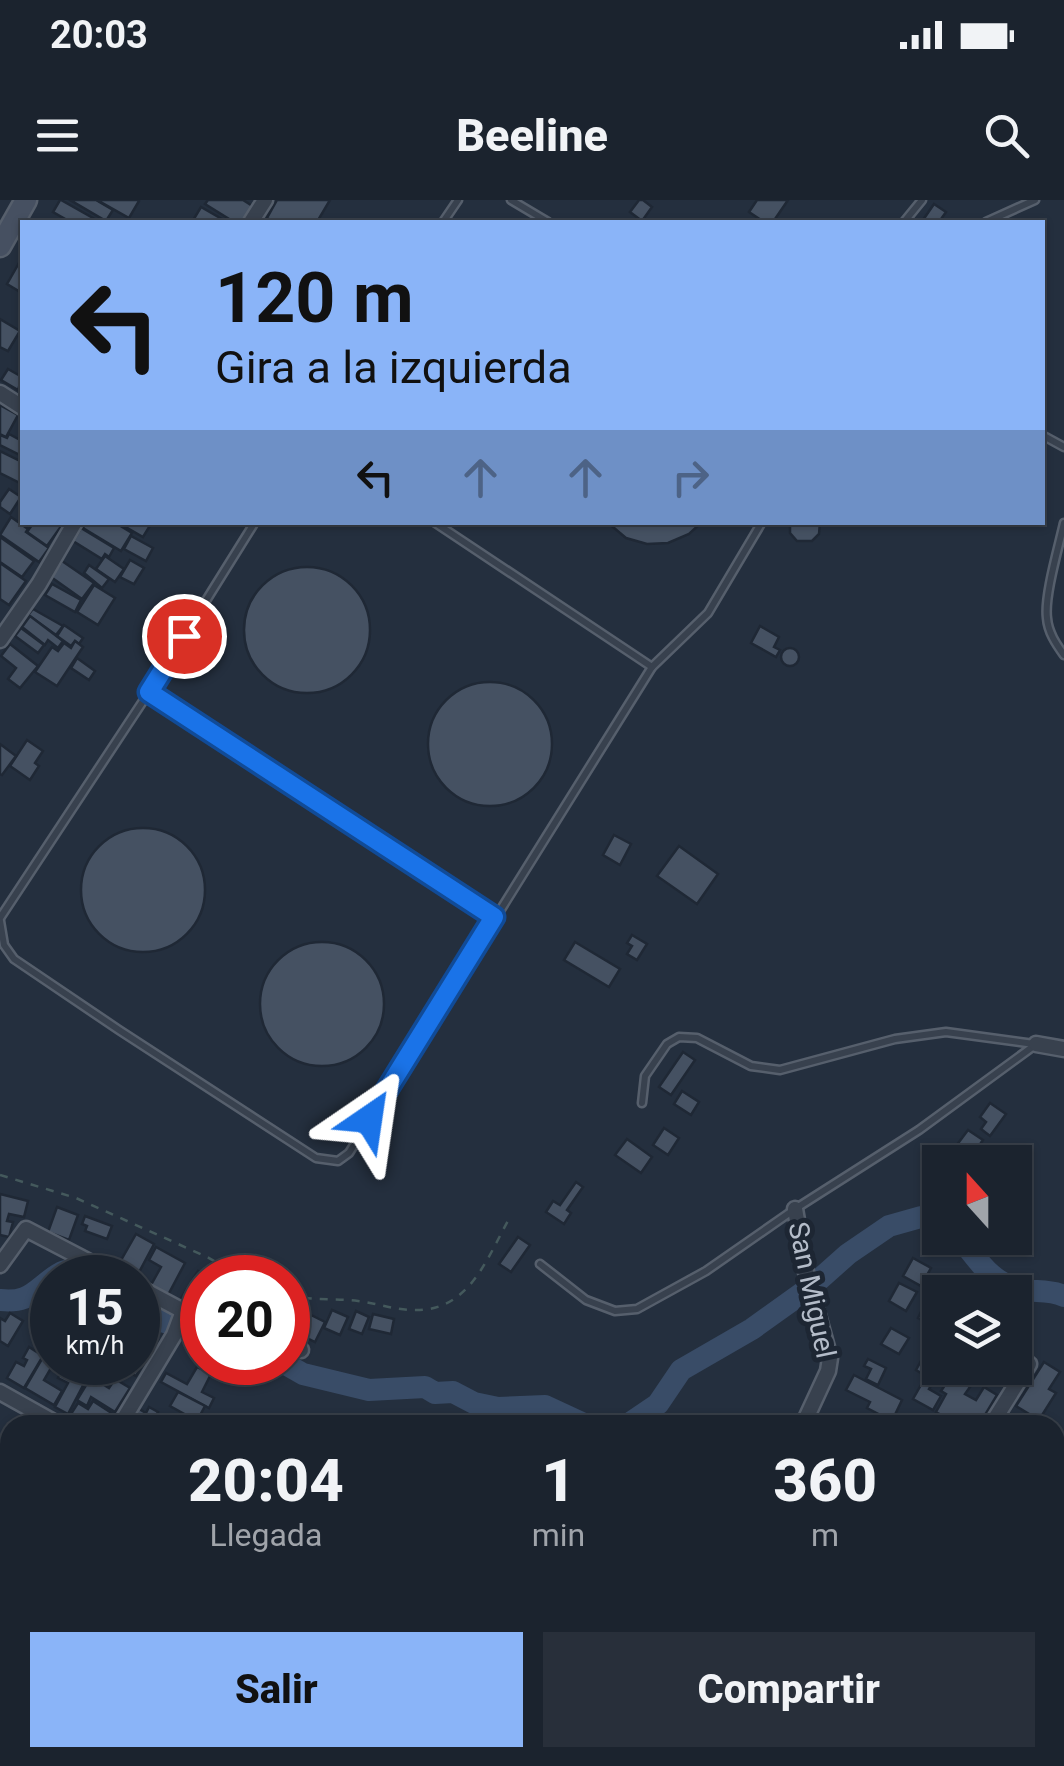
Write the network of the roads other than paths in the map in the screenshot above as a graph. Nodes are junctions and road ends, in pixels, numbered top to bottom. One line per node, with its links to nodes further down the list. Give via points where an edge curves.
1 (511, 200): 5 (lane)
2 (922, 200): 6 (lane)
3 (1035, 200): 7 (lane)
4 (18, 205): 8 (main road)
5 (545, 220)
6 (906, 220)
7 (990, 220)
8 (0, 246)
9 (1064, 523): 15 (lane, via 1046,617)
10 (73, 525): 14 (street)
11 (253, 525): 17 (lane)
12 (439, 525): 16 (lane)
13 (760, 525): 16 (lane, via 708,613)
14 (0, 640)
15 (1064, 654)
16 (652, 667): 18 (lane)
17 (149, 692): 18 (lane); 19 (lane)
18 (494, 917): 19 (lane, via 338,1161 316,1158 14,959)
19 (0, 919)
20 (1036, 1044): 21 (street); 22 (lane, via 946,1032 780,1070 751,1066 698,1038 679,1037 644,1076); 23 (lane, via 919,1130)
21 (1064, 1049)
22 (642, 1103)
23 (795, 1208): 26 (lane, via 706,1271 637,1309 615,1311 586,1300); 32 (street, San Miguel, via 830,1358)
24 (76, 1255): 25 (street, via 26,1229)
25 (0, 1264)
26 (540, 1264)
27 (180, 1319): 31 (street)
28 (1016, 1385): 33 (street)
29 (0, 1392): 30 (street)
30 (42, 1415)
31 (126, 1415)
32 (808, 1415)
33 (998, 1415)

